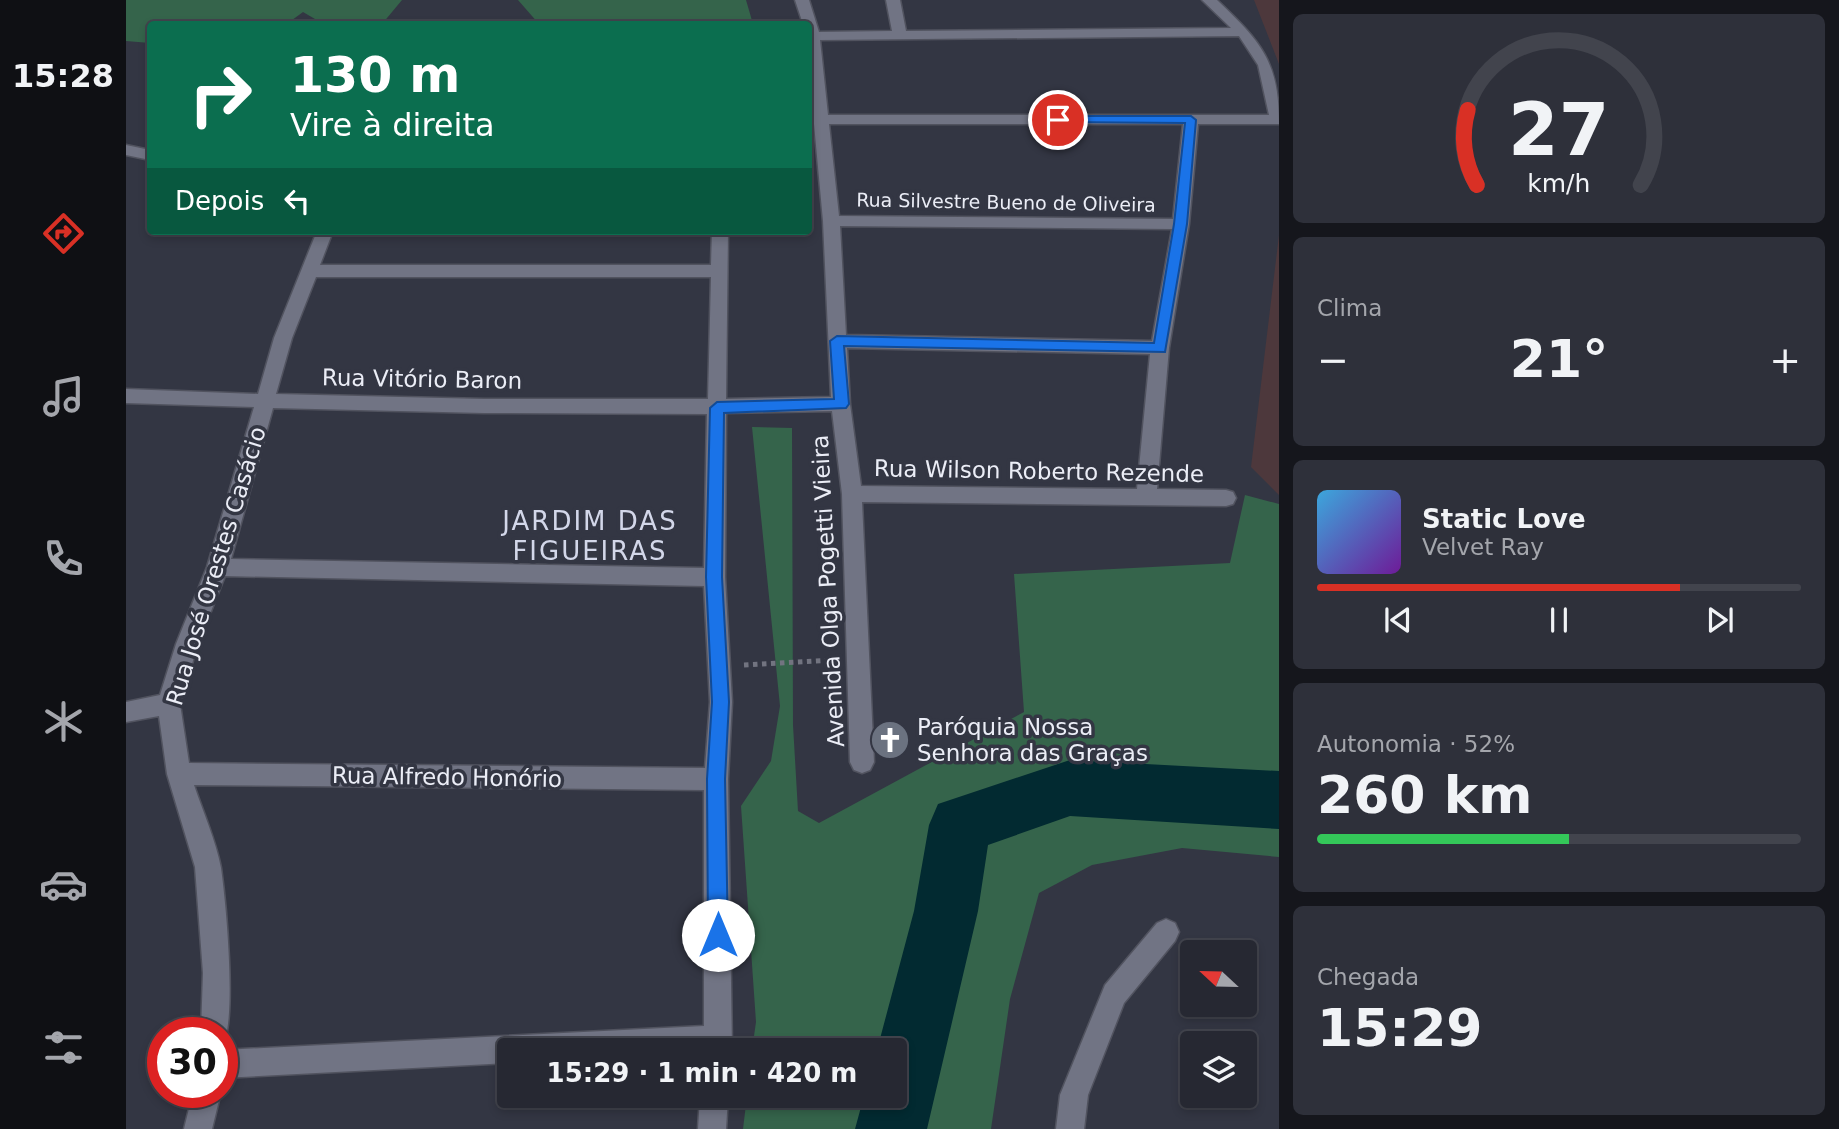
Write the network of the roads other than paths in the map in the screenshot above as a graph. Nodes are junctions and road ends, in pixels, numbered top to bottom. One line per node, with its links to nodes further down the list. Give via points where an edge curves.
1 (803, 0): 4 (street, Avenida Olga Pogetti Vieira)
2 (893, 0): 7 (street)
3 (1209, 0): 6 (street)
4 (809, 21)
5 (812, 32): 8 (street, Avenida Olga Pogetti Vieira)
6 (1242, 32): 7 (street); 11 (street, via 1265,65)
7 (900, 34): 8 (street)
8 (813, 36): 9 (street, Avenida Olga Pogetti Vieira)
9 (814, 119): 10 (street); 14 (street, Avenida Olga Pogetti Vieira)
10 (1191, 120): 11 (street); 15 (street)
11 (1278, 120)
12 (126, 150): 13 (street)
13 (147, 154)
14 (831, 221): 15 (street, Rua Silvestre Bueno de Oliveira); 20 (street, Avenida Olga Pogetti Vieira)
15 (1181, 224): 21 (street)
16 (324, 235): 18 (street, Rua José Orestes Casácio)
17 (720, 235): 19 (street)
18 (311, 271): 19 (street); 23 (street, Rua José Orestes Casácio, via 283,338)
19 (721, 271): 25 (street)
20 (837, 341): 21 (street); 24 (street, Avenida Olga Pogetti Vieira)
21 (1160, 348): 27 (street)
22 (126, 396): 23 (street, Rua Vitório Baron)
23 (265, 401): 25 (street, Rua Vitório Baron); 29 (street, Rua José Orestes Casácio)
24 (841, 404): 25 (street, Rua Vitório Baron); 26 (street, Avenida Olga Pogetti Vieira)
25 (717, 408): 30 (street)
26 (852, 494): 27 (street, Rua Wilson Roberto Rezende); 33 (street, Avenida Olga Pogetti Vieira)
27 (1146, 496): 28 (street, Rua Wilson Roberto Rezende)
28 (1226, 498)
29 (218, 566): 30 (street); 31 (street, Rua José Orestes Casácio)
30 (714, 577): 35 (street, via 720,702)
31 (169, 704): 32 (street); 34 (street, Rua José Orestes Casácio)
32 (126, 712)
33 (862, 762)
34 (178, 774): 35 (street, Rua Alfredo Honório); 37 (street, Rua José Orestes Casácio, via 208,867)
35 (716, 779): 38 (street)
36 (1166, 932): 45 (street, via 1114,994 1074,1095)
37 (215, 1017)
38 (718, 1038)
39 (497, 1053): 40 (street)
40 (238, 1063)
41 (203, 1108): 43 (street)
42 (714, 1108): 44 (street)
43 (198, 1129)
44 (712, 1129)
45 (1070, 1129)

